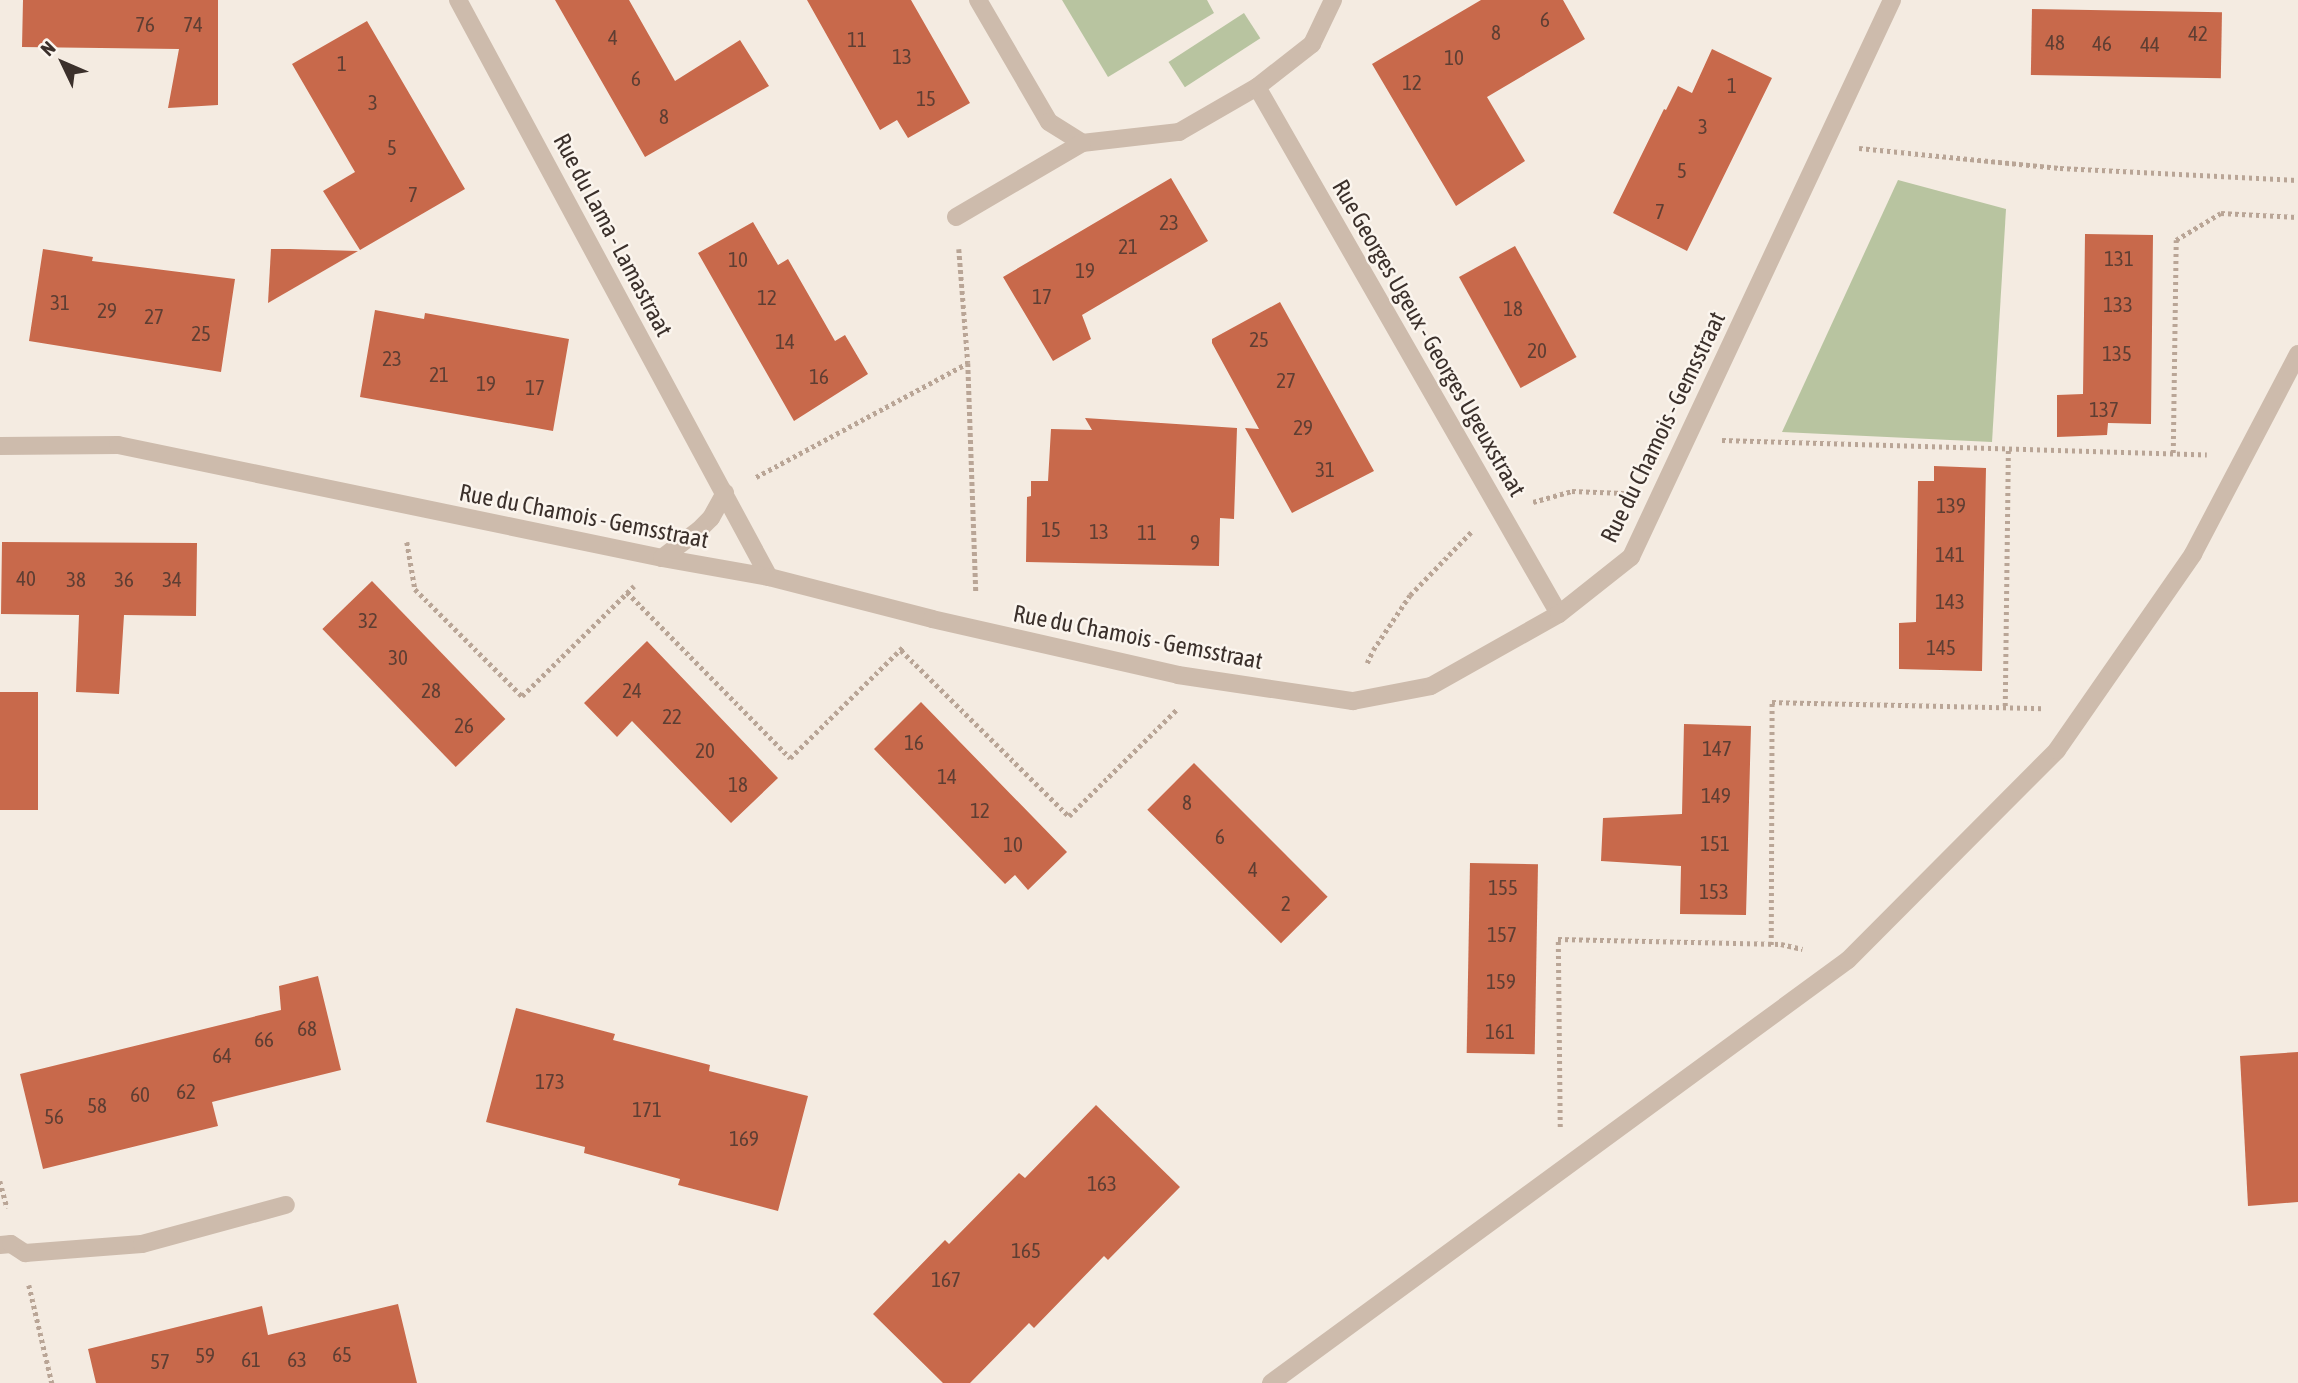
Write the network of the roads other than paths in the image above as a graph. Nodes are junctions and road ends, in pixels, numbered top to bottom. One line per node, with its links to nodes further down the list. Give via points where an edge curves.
1 (458, 0): 10 (street, Rue du Lama - Lamastraat)
2 (978, 0): 6 (street, via 1049,122)
3 (1333, 0): 5 (street, via 1312,44)
4 (1892, 0): 13 (street, Rue du Chamois - Gemsstraat, via 1631,558)
5 (1256, 87): 6 (street, via 1179,132); 13 (street, Rue Georges Ugeux - Georges Ugeuxstraat)
6 (1082, 143): 7 (street)
7 (956, 218)
8 (2298, 354): 16 (street, via 2193,554 2057,750 1848,960)
9 (0, 446): 11 (street, Rue du Chamois - Gemsstraat, via 118,445)
10 (725, 493): 11 (street, via 705,524); 12 (street, Rue du Lama - Lamastraat)
11 (662, 558): 12 (street, Rue du Chamois - Gemsstraat)
12 (769, 577): 13 (street, Rue du Chamois - Gemsstraat, via 1206,680 1353,701 1431,686)
13 (1559, 614)
14 (286, 1205): 15 (street, via 142,1244 25,1253 11,1244)
15 (0, 1244)
16 (1271, 1383)

